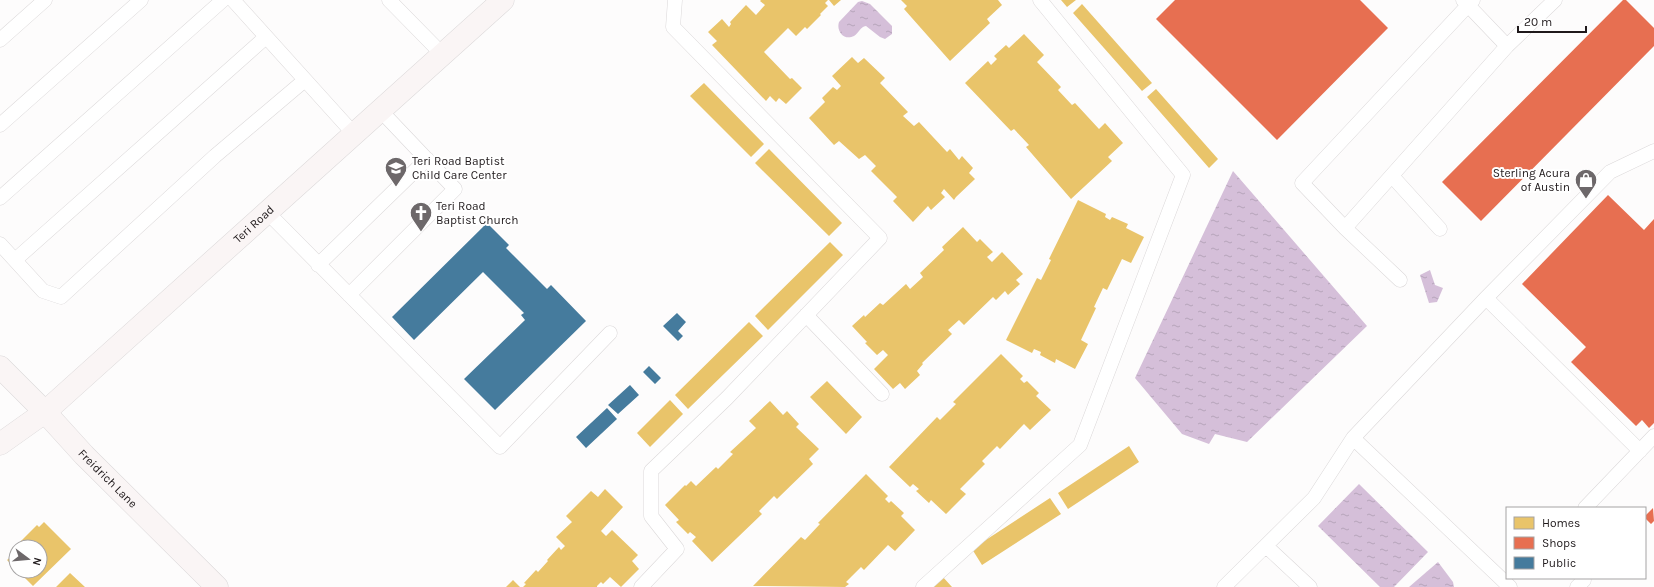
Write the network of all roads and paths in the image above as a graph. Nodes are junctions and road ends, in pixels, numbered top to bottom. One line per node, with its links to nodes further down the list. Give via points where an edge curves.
1 (45, 0): 12 (lane)
2 (141, 0): 17 (lane)
3 (223, 0): 22 (lane)
4 (233, 0): 11 (lane)
5 (389, 0): 14 (lane)
6 (503, 0): 14 (street, Teri Road)
7 (675, 0): 32 (lane, via 673,27 880,238)
8 (1040, 0): 46 (lane, via 1183,175 1080,445)
9 (1555, 0): 13 (lane)
10 (1468, 2): 13 (lane); 24 (lane, via 1302,183)
11 (266, 37): 15 (lane); 27 (lane)
12 (0, 40)
13 (1507, 46): 21 (lane)
14 (442, 54): 16 (street, Teri Road)
15 (305, 80): 18 (lane); 27 (lane, via 215,156 61,296 43,291)
16 (380, 110): 18 (street, Teri Road); 20 (lane)
17 (0, 125)
18 (354, 134): 23 (street, Teri Road)
19 (1654, 152): 31 (lane, via 1610,172)
20 (427, 159): 28 (lane); 30 (lane, via 455,189)
21 (1392, 176): 24 (lane); 25 (lane)
22 (0, 198)
23 (267, 212): 28 (lane); 36 (street, Teri Road)
24 (1345, 228): 29 (lane)
25 (1440, 229)
26 (0, 244): 27 (lane)
27 (15, 260)
28 (318, 265): 30 (lane)
29 (1400, 280)
30 (349, 295): 33 (lane, via 500,447)
31 (1486, 298): 38 (lane); 40 (lane)
32 (806, 315): 35 (lane); 45 (lane, via 727,398 651,471 651,516 677,549)
33 (610, 333)
34 (0, 367): 36 (street, Freidrich Lane)
35 (882, 394)
36 (45, 412): 39 (street, Teri Road); 44 (street, Freidrich Lane, via 84,455)
37 (1654, 436): 40 (lane)
38 (1353, 438): 42 (lane, via 1314,498); 49 (lane)
39 (0, 444)
40 (1640, 451): 41 (lane)
41 (1586, 507)
42 (1266, 546): 47 (lane); 48 (lane)
43 (1583, 579): 50 (lane)
44 (217, 587)
45 (641, 587)
46 (924, 587)
47 (1224, 587)
48 (1310, 587)
49 (1510, 587)
50 (1577, 587)

